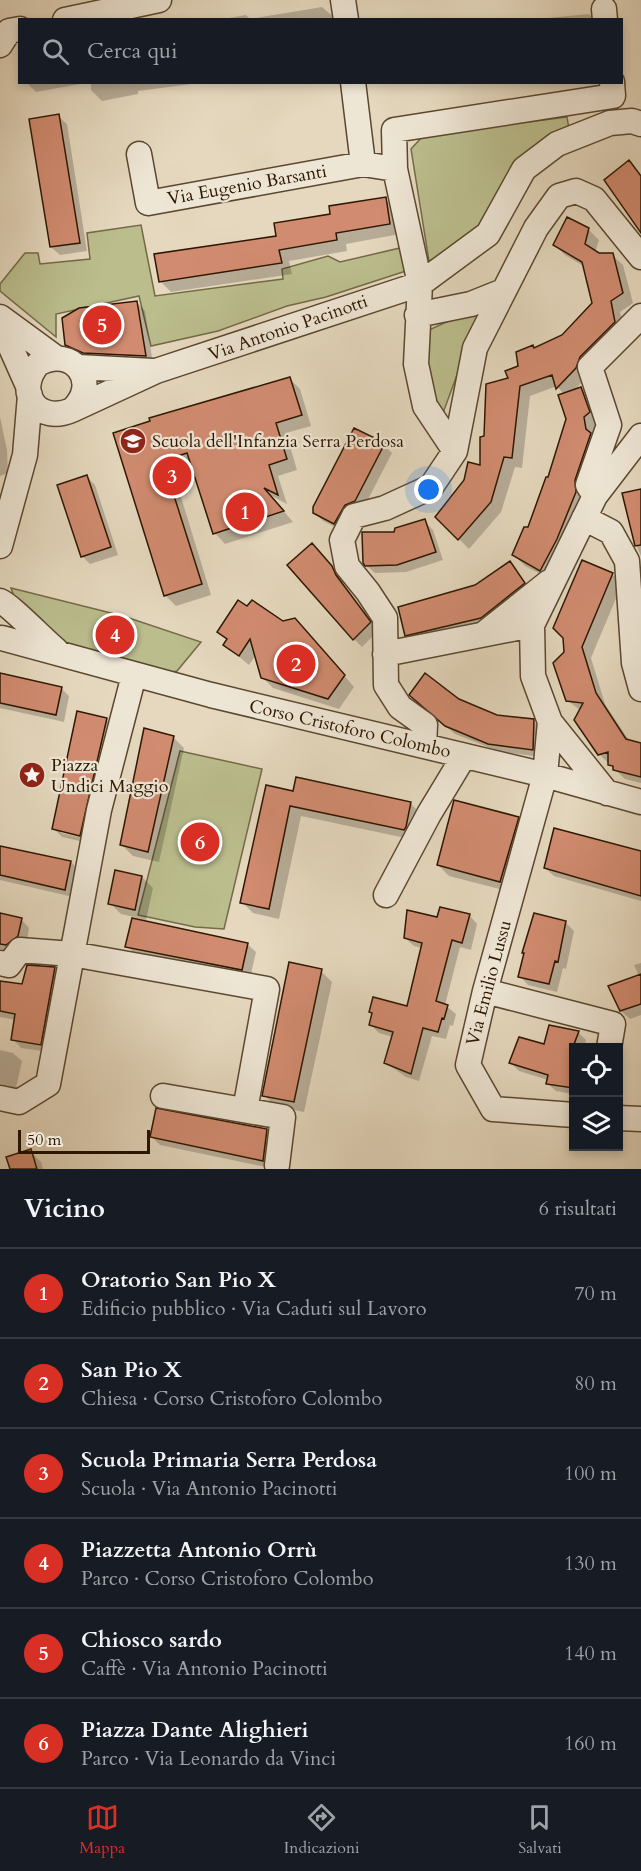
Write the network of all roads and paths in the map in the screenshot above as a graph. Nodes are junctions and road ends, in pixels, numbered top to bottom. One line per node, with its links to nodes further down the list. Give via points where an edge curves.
1 (159, 0): 3 (street)
2 (344, 0): 4 (street)
3 (74, 18)
4 (346, 18)
5 (18, 29): 6 (street, via 9,31)
6 (0, 45)
7 (353, 84): 11 (street)
8 (612, 84): 12 (street, via 613,96 394,130)
9 (641, 124): 14 (street, Via Antonio Pacinotti, via 610,123 557,144 524,169 488,234)
10 (139, 154): 11 (street, Via Eugenio Barsanti, via 148,203)
11 (363, 164): 12 (street, Via Eugenio Barsanti)
12 (395, 169): 14 (street)
13 (641, 257): 15 (street, via 594,199 576,191 567,193 559,196 536,228)
14 (420, 284): 16 (street); 22 (street, Via Antonio Pacinotti)
15 (501, 292): 16 (street, via 471,304); 27 (street, via 475,348)
16 (417, 315): 27 (street, via 416,364 425,406)
17 (641, 316): 25 (street, via 590,367)
18 (0, 317): 20 (street)
19 (0, 323): 23 (street)
20 (56, 358): 21 (street); 23 (street, via 38,364 32,372)
21 (78, 367): 22 (street, Via Antonio Pacinotti); 24 (street, via 85,385 84,395)
22 (156, 371): 24 (street, Via Antonio Pacinotti)
23 (29, 391): 24 (street, via 37,407 45,412); 28 (street)
24 (67, 412): 28 (street)
25 (609, 425): 26 (street); 29 (street, via 588,485)
26 (636, 442): 29 (street)
27 (455, 452): 38 (street, via 431,487 385,508 354,516 342,540 347,566 385,618)
28 (25, 455): 31 (street)
29 (595, 496): 30 (street)
30 (584, 518): 32 (street); 40 (street, via 611,532 627,561 634,663)
31 (0, 546)
32 (554, 579): 34 (street); 35 (street)
33 (6, 601): 36 (street, via 14,627); 37 (street, Corso Cristoforo Colombo)
34 (532, 625): 35 (street); 42 (street, via 533,676)
35 (481, 635): 38 (street)
36 (1, 639): 37 (street, Corso Cristoforo Colombo)
37 (60, 653): 39 (street, Corso Cristoforo Colombo)
38 (385, 654): 41 (street, via 386,685)
39 (134, 675): 43 (street, Corso Cristoforo Colombo); 50 (street, via 99,810)
40 (641, 689)
41 (400, 707): 43 (street); 44 (street, via 424,725)
42 (550, 722): 46 (street, Via Emilio Lussu); 47 (street)
43 (392, 738): 44 (street, Corso Cristoforo Colombo)
44 (424, 746): 45 (street, Corso Cristoforo Colombo)
45 (464, 756): 46 (street, Corso Cristoforo Colombo); 49 (street)
46 (545, 775): 47 (street, Corso Cristoforo Colombo); 52 (street, Via Emilio Lussu)
47 (607, 793): 48 (street, Corso Cristoforo Colombo)
48 (641, 802)
49 (386, 895)
50 (72, 954): 51 (street, via 20,950 9,965); 55 (street, via 48,1084 19,1102); 56 (street, via 267,989)
51 (0, 963)
52 (485, 991): 53 (street, via 613,1024); 57 (street, Via Emilio Lussu, via 468,1065 493,1109)
53 (610, 1043)
54 (164, 1096): 56 (street)
55 (0, 1098)
56 (245, 1110): 60 (street, via 283,1117)
57 (569, 1115)
58 (623, 1118): 59 (street)
59 (641, 1119)
60 (277, 1165)

